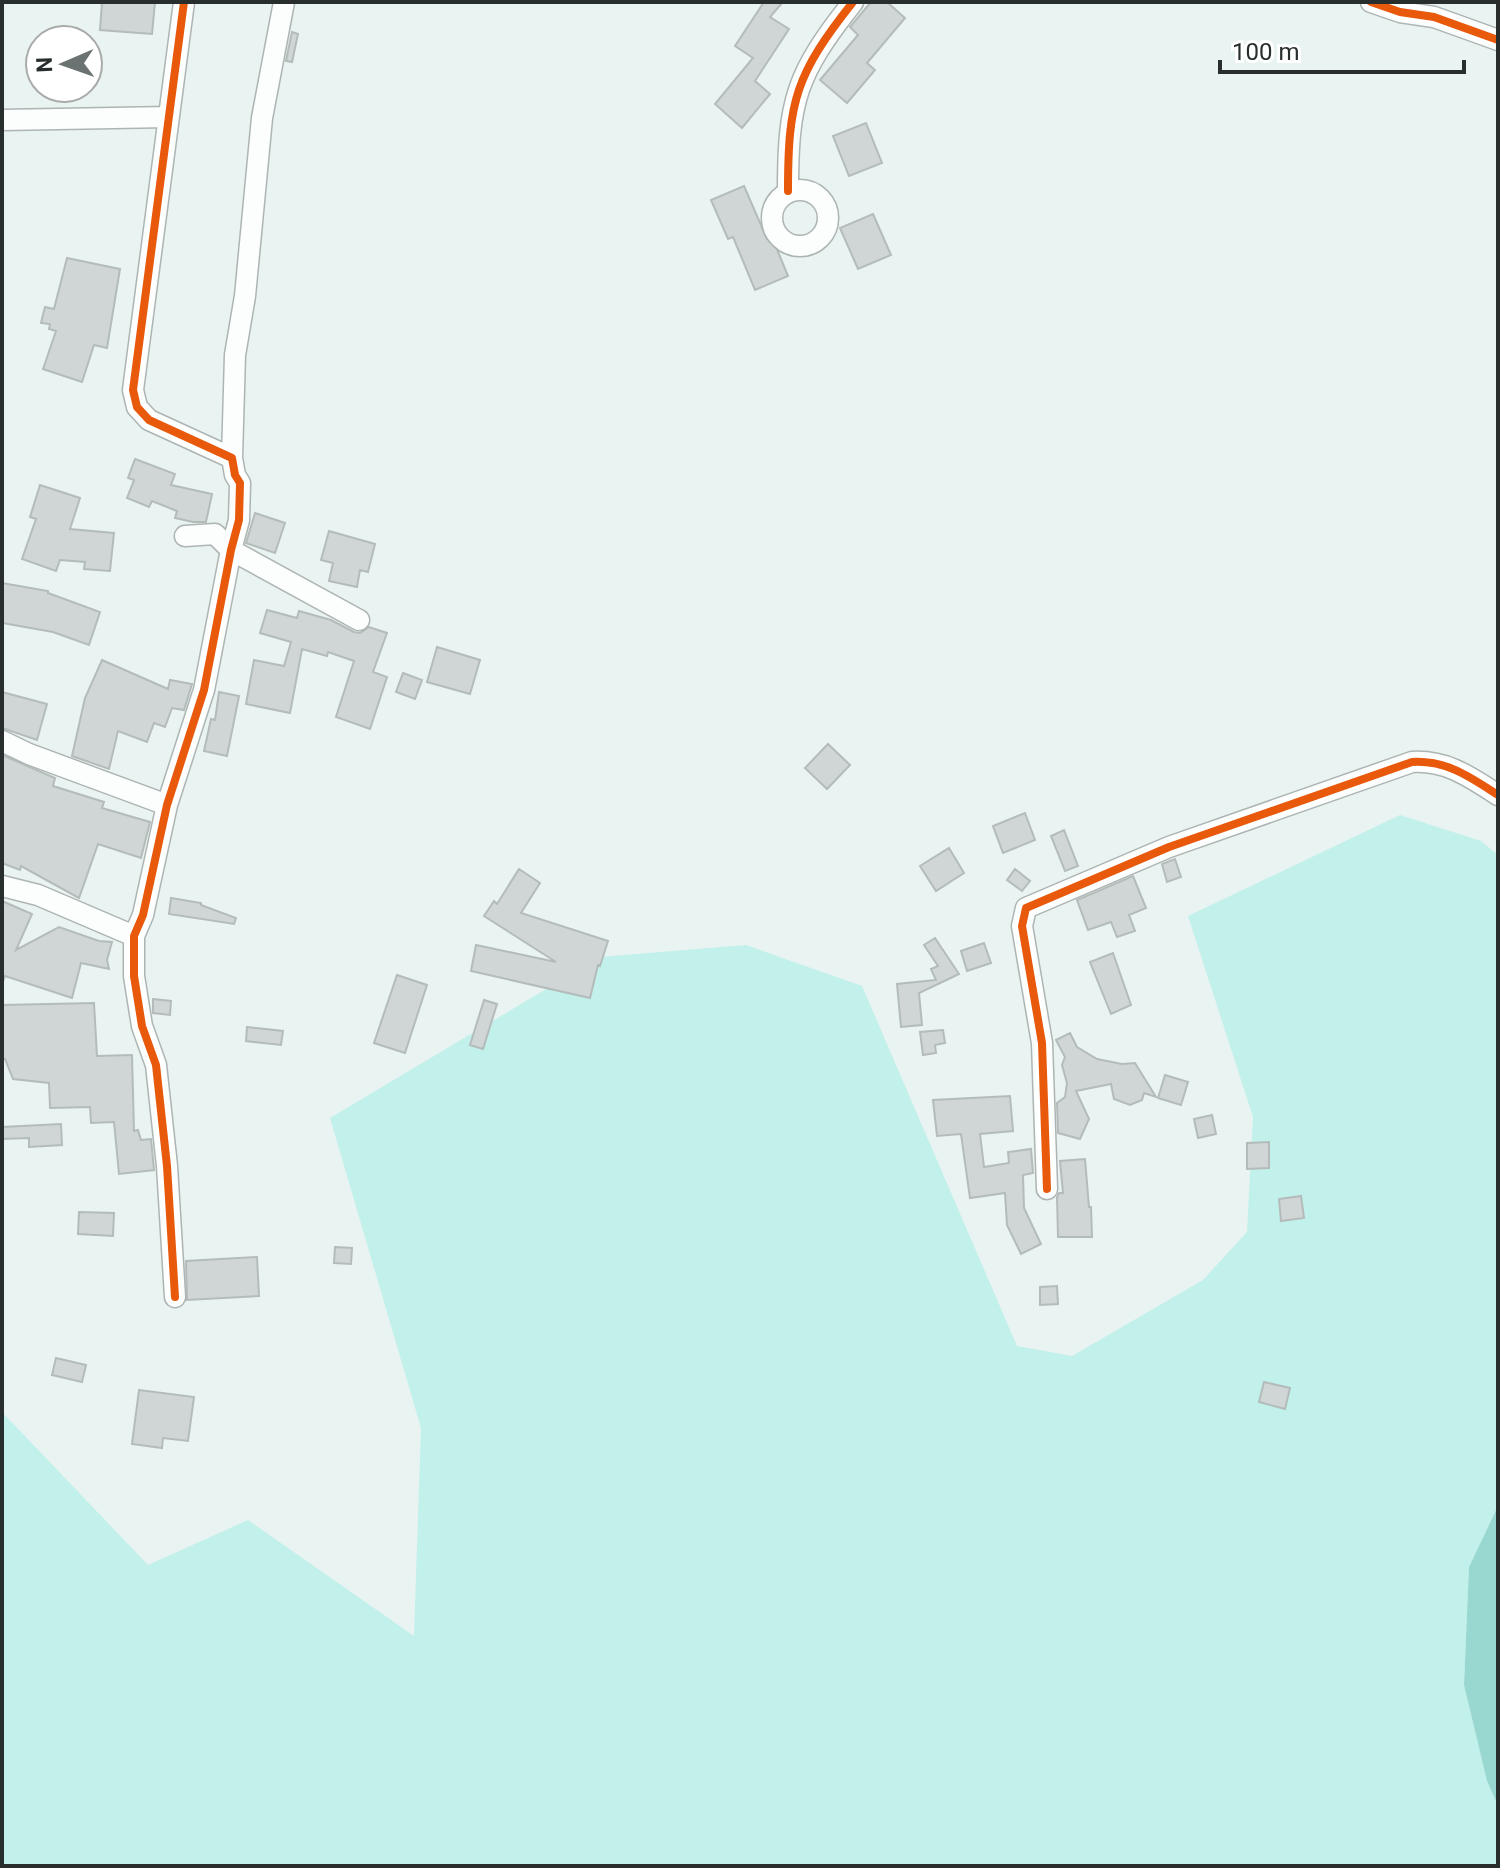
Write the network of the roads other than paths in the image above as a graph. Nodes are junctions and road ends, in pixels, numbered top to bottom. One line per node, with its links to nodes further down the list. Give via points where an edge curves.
1 (184, 2): 8 (street)
2 (284, 2): 11 (street, via 262,118 235,355)
3 (853, 2): 10 (street, via 822,42 798,87 788,142)
4 (1371, 2): 6 (street)
5 (1451, 2): 6 (street)
6 (1434, 17): 7 (street)
7 (1498, 40)
8 (169, 117): 9 (street); 11 (street, via 133,390 137,407 149,420)
9 (2, 120)
10 (788, 191)
11 (232, 458): 13 (street, via 241,497)
12 (185, 536): 13 (street, via 215,534)
13 (231, 550): 14 (street); 17 (street, via 204,690)
14 (359, 620)
15 (2, 741): 17 (street)
16 (1498, 795): 20 (street, via 1432,761 1412,762 1169,847 1026,908 1022,926 1042,1043)
17 (167, 805): 19 (street)
18 (2, 886): 19 (street, via 38,895)
19 (134, 936): 21 (street, via 142,1026 156,1065)
20 (1047, 1189)
21 (175, 1297)

